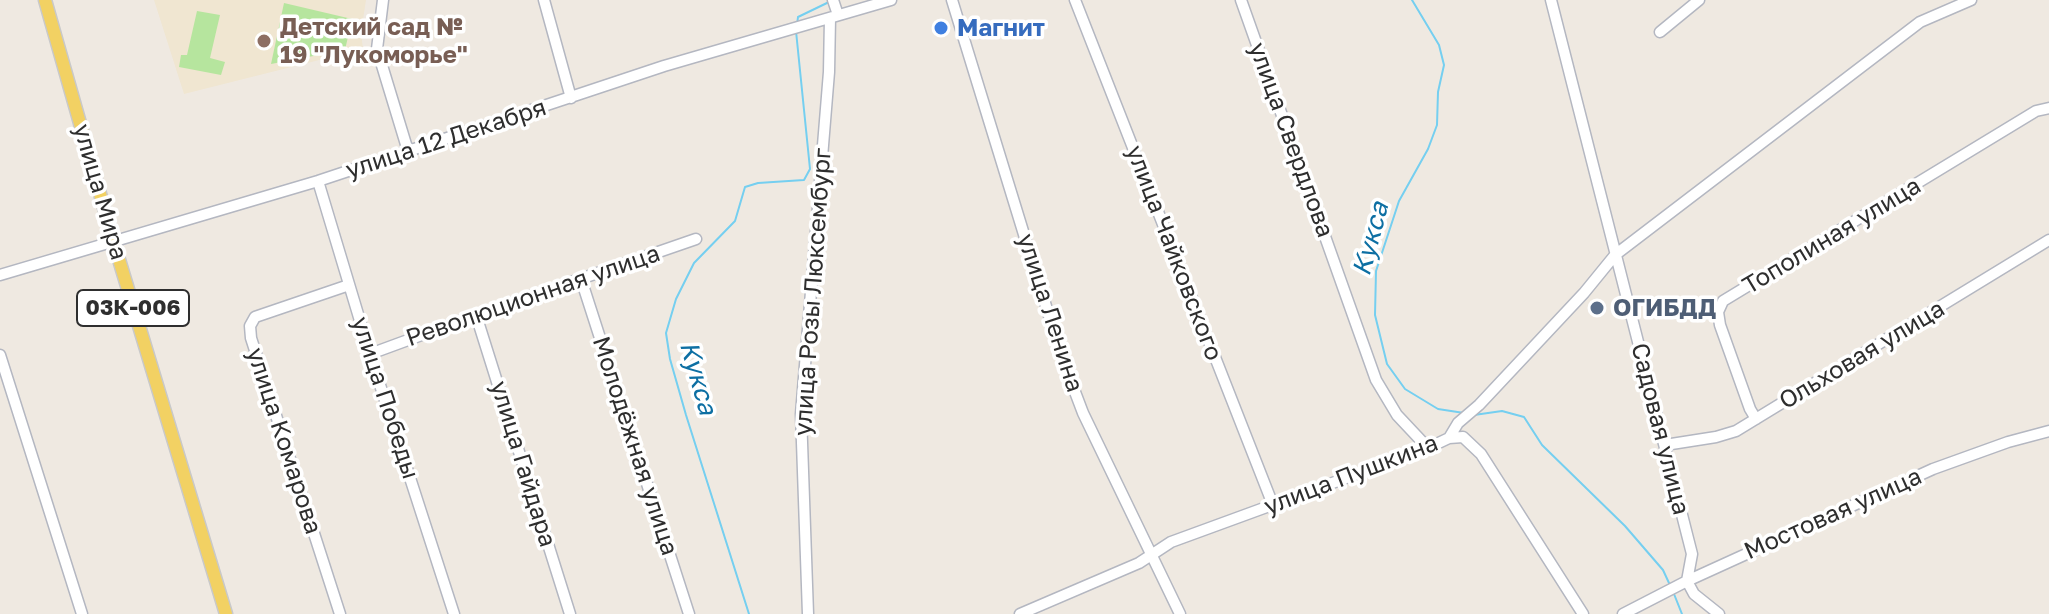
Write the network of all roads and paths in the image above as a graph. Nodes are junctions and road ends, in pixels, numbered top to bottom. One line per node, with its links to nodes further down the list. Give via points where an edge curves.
1 (45, 0): 20 (main road, улица Мира / 03К-006)
2 (383, 0): 16 (street, via 377,49)
3 (544, 0): 14 (street)
4 (833, 0): 12 (street, улица Розы Люксембург)
5 (891, 0): 12 (street, улица 12 Декабря)
6 (952, 0): 34 (street, улица Ленина, via 1061,355)
7 (1075, 0): 33 (street, улица Чайковского)
8 (1241, 0): 32 (street, улица Свердлова, via 1376,380 1397,415)
9 (1551, 0): 21 (street, Садовая улица)
10 (1699, 0): 13 (street)
11 (1971, 0): 21 (street, улица Пушкина, via 1920,22)
12 (834, 17): 14 (street, улица 12 Декабря); 43 (street, улица Розы Люксембург, via 801,414)
13 (1660, 32)
14 (571, 98): 16 (street, улица 12 Декабря)
15 (2049, 108): 28 (street, Тополиная улица, via 2036,111 1723,301 1720,325)
16 (408, 151): 17 (street, улица 12 Декабря)
17 (318, 181): 20 (street, улица 12 Декабря); 24 (street, улица Победы)
18 (696, 239): 23 (street, Революционная улица)
19 (2049, 240): 28 (street, Ольховая улица)
20 (114, 243): 22 (street, улица 12 Декабря); 38 (main road, улица Мира / 03К-006)
21 (1615, 255): 30 (street, улица Пушкина); 31 (street, Садовая улица)
22 (0, 275)
23 (581, 279): 25 (street, Революционная улица); 42 (street, Молодёжная улица)
24 (349, 285): 26 (street, улица Победы); 39 (street, улица Комарова, via 255,317 250,326)
25 (476, 315): 26 (street, Революционная улица); 41 (street, улица Гайдара)
26 (370, 354): 40 (street, улица Победы)
27 (0, 355): 37 (street)
28 (1756, 419): 31 (street, Ольховая улица, via 1716,437)
29 (2049, 431): 35 (street, Мостовая улица, via 1933,469)
30 (1449, 438): 32 (street, улица Пушкина); 47 (street, via 1463,437 1481,454)
31 (1665, 445): 35 (street, Садовая улица, via 1692,554)
32 (1428, 448): 33 (street, улица Пушкина)
33 (1273, 505): 34 (street, улица Пушкина, via 1171,542)
34 (1152, 555): 36 (street, улица Пушкина); 46 (street, улица Ленина)
35 (1687, 581): 48 (street, Мостовая улица); 49 (street, via 1694,594)
36 (1046, 602): 44 (street, улица Пушкина); 45 (street)
37 (82, 614)
38 (226, 614)
39 (340, 614)
40 (454, 614)
41 (570, 614)
42 (689, 614)
43 (808, 614)
44 (1020, 614)
45 (1051, 614)
46 (1180, 614)
47 (1583, 614)
48 (1623, 614)
49 (1719, 614)

